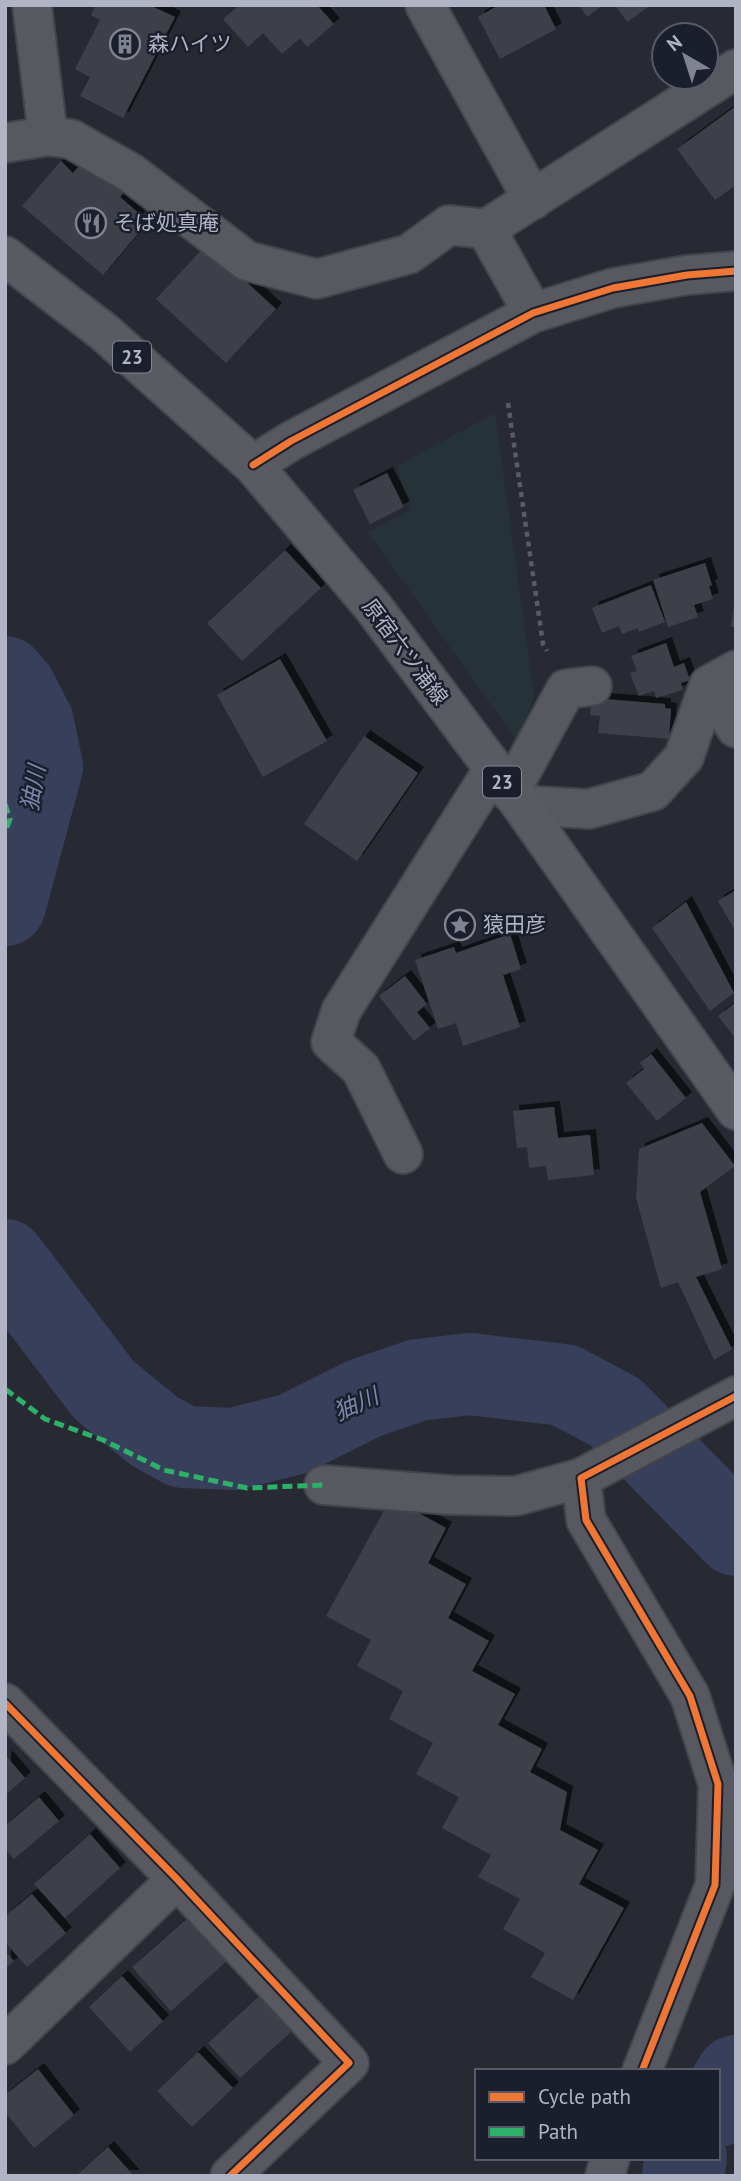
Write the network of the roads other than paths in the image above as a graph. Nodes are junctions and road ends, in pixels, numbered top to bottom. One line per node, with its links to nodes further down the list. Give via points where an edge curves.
1 (32, 5): 4 (street)
2 (425, 5): 6 (street)
3 (736, 69): 6 (street)
4 (48, 136): 5 (street); 7 (street, via 71,139 131,173 247,261 317,279 409,254 449,225)
5 (5, 143)
6 (533, 200): 7 (street)
7 (486, 229): 10 (street)
8 (5, 256): 11 (main road, 原宿六ツ浦線 / 23, via 104,332)
9 (736, 271): 10 (street, via 612,289)
10 (534, 313): 11 (street)
11 (253, 465): 15 (main road, 原宿六ツ浦線 / 23, via 373,607)
12 (722, 677): 14 (street); 15 (street, via 684,757 653,791 589,809)
13 (579, 688): 15 (street)
14 (736, 728)
15 (508, 789): 16 (main road, 原宿六ツ浦線 / 23); 17 (street, via 341,1011 331,1042 361,1069)
16 (732, 1099)
17 (403, 1154)
18 (736, 1396): 19 (street)
19 (581, 1478): 20 (street, via 516,1496); 24 (street, via 586,1520 690,1696 718,1784 715,1885)
20 (324, 1485)
21 (8, 1713): 22 (street)
22 (177, 1879): 23 (street); 25 (street, via 349,2063)
23 (5, 2045)
24 (643, 2069)
25 (230, 2176)

